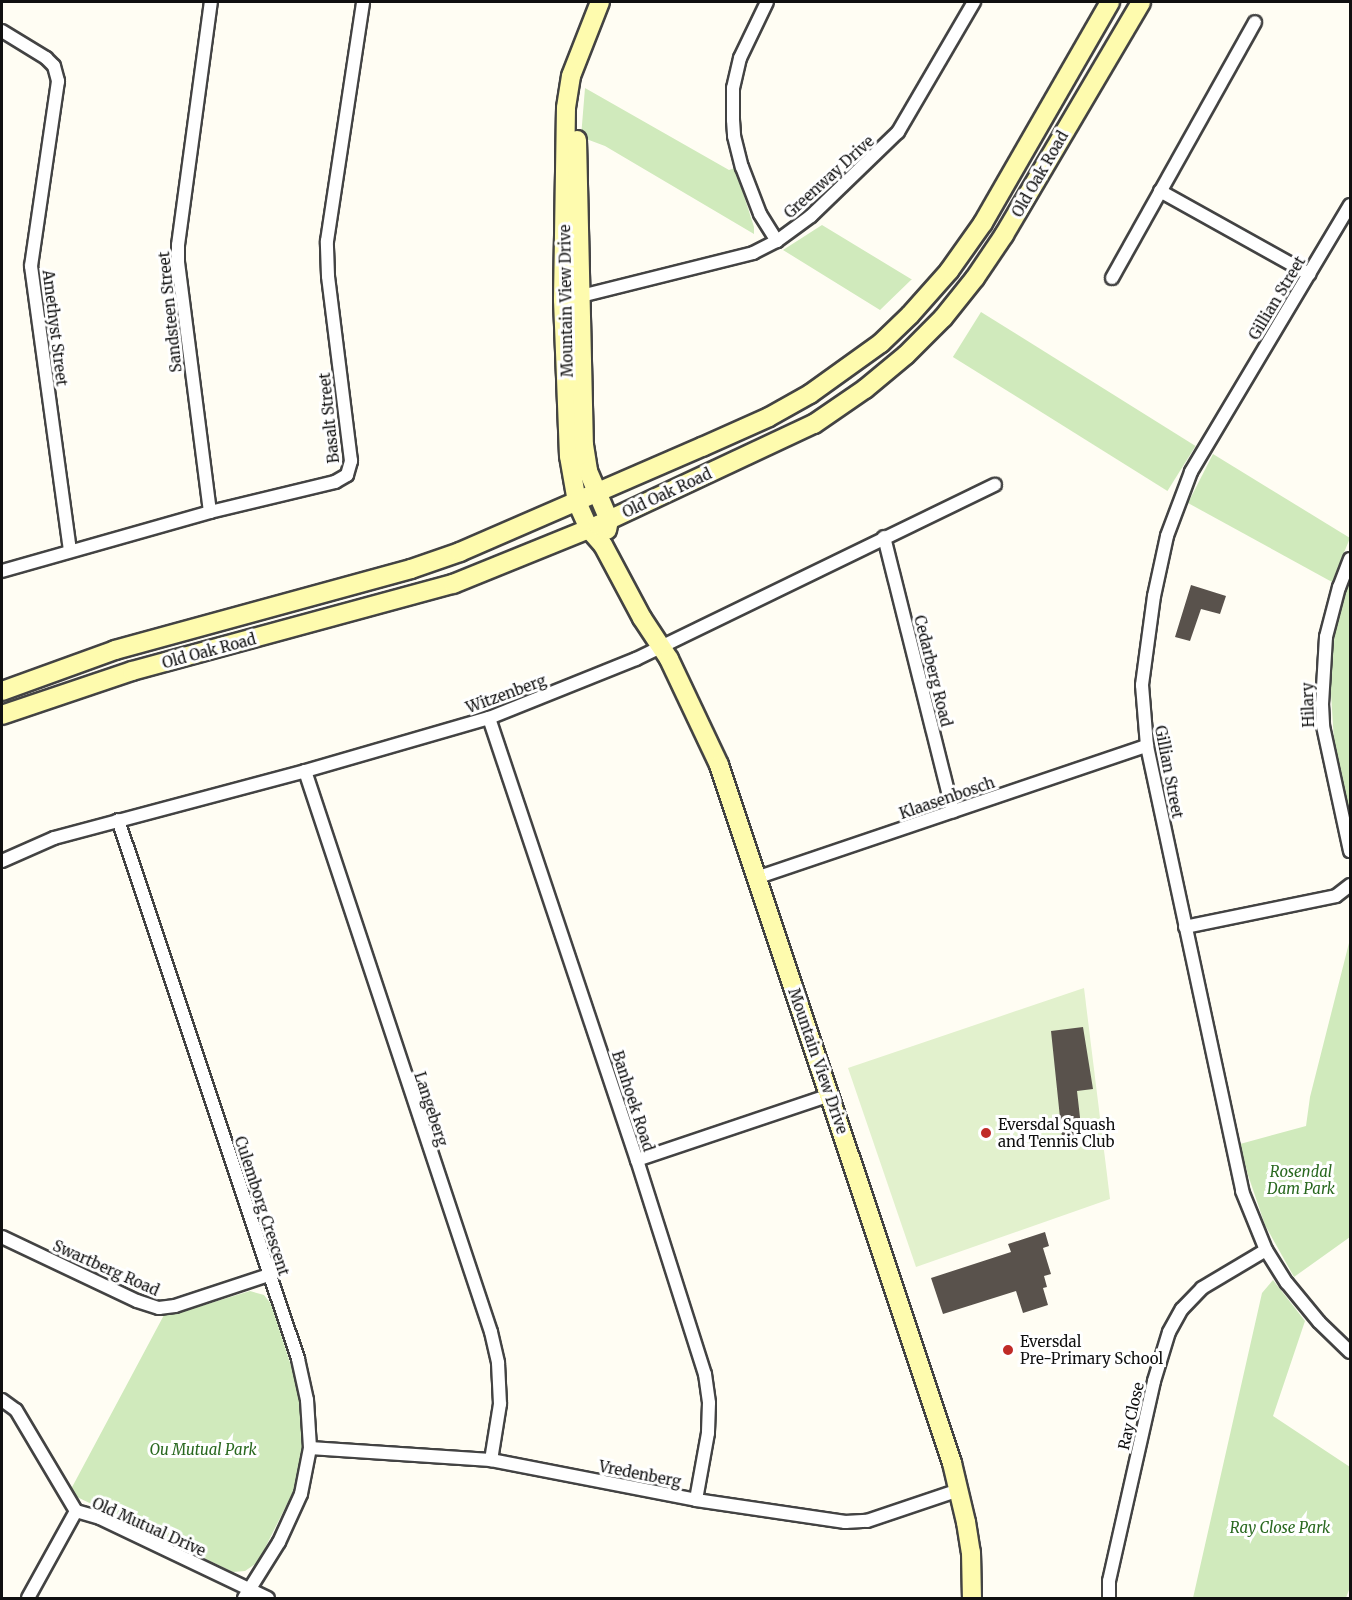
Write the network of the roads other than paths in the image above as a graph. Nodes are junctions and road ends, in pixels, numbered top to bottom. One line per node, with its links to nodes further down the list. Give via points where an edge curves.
1 (211, 2): 19 (street, Sandsteen Street, via 178,245)
2 (363, 2): 19 (street, Basalt Street, via 327,241 349,471 339,481)
3 (600, 2): 15 (main road, Mountain View Drive, via 582,52)
4 (767, 2): 12 (street, via 740,58 733,88 733,120 742,167 760,214)
5 (975, 2): 12 (street, Greenway Drive, via 891,141 811,216)
6 (1110, 2): 17 (main road, Old Oak Road, via 983,223 949,271 910,315 880,343 810,394 769,417)
7 (1141, 2): 20 (main road, Old Oak Road, via 1004,236 943,318 906,355 814,424)
8 (1255, 22): 10 (street)
9 (2, 31): 24 (street, Amethyst Street, via 46,58 54,66 58,81 31,266)
10 (1160, 191): 13 (street); 14 (street)
11 (1350, 205): 13 (street, Gillian Street)
12 (777, 241): 15 (street, Greenway Drive, via 753,253)
13 (1309, 274): 31 (street, Gillian Street, via 1191,472 1174,513 1143,661)
14 (1112, 278)
15 (572, 299): 17 (main road, Mountain View Drive, via 584,445 588,471); 18 (main road, Mountain View Drive, via 570,462)
16 (995, 485): 22 (street, Witzenberg)
17 (599, 493): 18 (main road, Old Oak Road); 20 (main road, Mountain View Drive)
18 (577, 502): 21 (main road, Mountain View Drive); 28 (main road, Old Oak Road, via 411,569 115,650)
19 (210, 512): 24 (street, Basalt Street)
20 (609, 520): 21 (main road, Old Oak Road); 23 (main road)
21 (589, 529): 23 (main road, Mountain View Drive); 29 (main road, Old Oak Road, via 453,584 132,671)
22 (884, 537): 27 (street, Witzenberg); 33 (street, Cedarberg Road)
23 (603, 545): 27 (main road, Mountain View Drive)
24 (70, 550): 26 (street, Basalt Street)
25 (1350, 559): 35 (street, Hilary, via 1326,637 1322,704 1323,726)
26 (2, 571)
27 (660, 646): 30 (street, Witzenberg); 37 (main road, Mountain View Drive, via 708,739)
28 (2, 691)
29 (2, 715)
30 (489, 718): 32 (street, Witzenberg); 41 (street, Banhoek Road)
31 (1147, 746): 33 (street, Klaasenbosch); 39 (street, Gillian Street)
32 (305, 771): 34 (street, Witzenberg); 48 (street, Langeberg, via 491,1332 498,1363 500,1404)
33 (953, 812): 37 (street, Klaasenbosch)
34 (118, 820): 36 (street, Witzenberg, via 54,838); 44 (street, Culemborg Crescent)
35 (1350, 851)
36 (2, 861)
37 (756, 878): 40 (main road, Mountain View Drive)
38 (1350, 885): 39 (street, via 1336,896)
39 (1185, 927): 43 (street, Gillian Street, via 1242,1191)
40 (830, 1095): 41 (street); 49 (main road, Mountain View Drive)
41 (637, 1160): 50 (street, Banhoek Road, via 705,1374 710,1403 708,1433)
42 (2, 1237): 44 (street, Swartberg Road, via 159,1308)
43 (1266, 1250): 45 (street, Gillian Street, via 1302,1303); 56 (street, Ray Close, via 1202,1288 1182,1309 1169,1332 1154,1381 1109,1581)
44 (269, 1275): 47 (street, Culemborg Crescent, via 303,1379)
45 (1350, 1352)
46 (2, 1400): 51 (street, via 16,1410)
47 (310, 1448): 48 (street, Vredenberg); 52 (street, Culemborg Crescent, via 297,1505)
48 (491, 1460): 50 (street, Vredenberg)
49 (959, 1490): 50 (street, Vredenberg, via 856,1522); 55 (main road, Mountain View Drive, via 971,1551)
50 (696, 1500)
51 (76, 1511): 52 (street, Old Mutual Drive, via 100,1518); 53 (street, Old Mutual Drive)
52 (247, 1594): 54 (street, Old Mutual Drive)
53 (28, 1599)
54 (268, 1599)
55 (972, 1599)
56 (1109, 1599)

